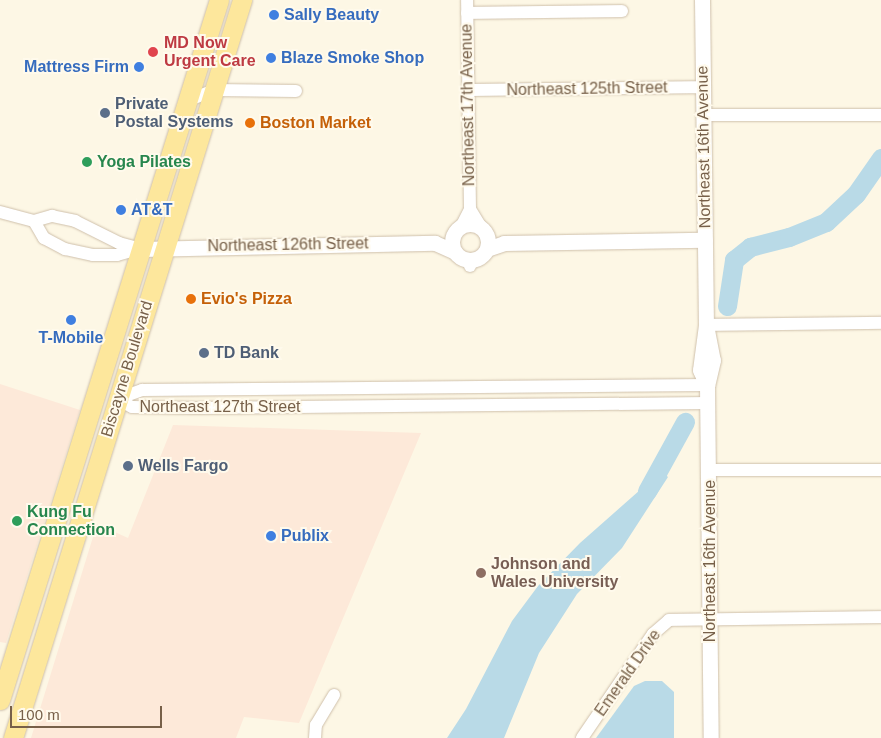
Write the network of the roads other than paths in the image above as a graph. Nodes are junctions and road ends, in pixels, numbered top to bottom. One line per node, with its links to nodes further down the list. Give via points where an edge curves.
1 (219, 0): 10 (main road, Biscayne Boulevard)
2 (242, 0): 7 (main road, Biscayne Boulevard)
3 (702, 0): 6 (street, Northeast 16th Avenue)
4 (467, 6): 5 (street); 8 (street, Northeast 17th Avenue)
5 (622, 11)
6 (704, 87): 8 (street, Northeast 125th Street); 12 (street, Northeast 16th Avenue)
7 (214, 90): 9 (street); 10 (street); 21 (main road, Biscayne Boulevard)
8 (469, 90): 13 (street, Northeast 17th Avenue)
9 (296, 91)
10 (187, 101): 22 (main road, Biscayne Boulevard)
11 (881, 115): 12 (street)
12 (704, 116): 18 (street, Northeast 16th Avenue)
13 (470, 209): 16 (street, Northeast 17th Avenue); 17 (street, Northeast 17th Avenue)
14 (0, 212): 15 (street)
15 (34, 221): 22 (street, via 52,216 75,220 119,244); 22 (street, via 44,238 65,249 118,255)
16 (458, 229): 17 (street, via 472,224); 19 (street); 24 (street, via 452,242)
17 (484, 231): 20 (street); 23 (street)
18 (705, 240): 20 (street); 26 (street, Northeast 16th Avenue)
19 (435, 243): 21 (street, Northeast 126th Street); 24 (street, Northeast 126th Street)
20 (504, 243): 23 (street)
21 (165, 247): 22 (street, Northeast 126th Street); 31 (main road, Biscayne Boulevard)
22 (141, 248): 27 (main road, Biscayne Boulevard)
23 (486, 249): 24 (street, via 470,263)
24 (455, 252)
25 (881, 323): 26 (street)
26 (706, 325): 29 (street, Northeast 16th Avenue, via 700,370)
27 (110, 348): 31 (main road, via 109,374); 35 (main road, Biscayne Boulevard)
28 (471, 383): 30 (street, Northeast 127th Street); 31 (street, Northeast 127th Street, via 142,390); 34 (street)
29 (707, 385): 30 (street, Northeast 127th Street); 33 (street, Northeast 16th Avenue)
30 (582, 386): 32 (street)
31 (117, 399): 34 (street, Northeast 127th Street, via 132,407); 36 (main road, Biscayne Boulevard)
32 (582, 403): 33 (street, Northeast 127th Street); 34 (street, Northeast 127th Street)
33 (708, 403): 37 (street, Northeast 16th Avenue)
34 (462, 404)
35 (91, 406): 36 (main road, via 98,411); 42 (main road, Biscayne Boulevard)
36 (102, 452): 43 (main road, Biscayne Boulevard)
37 (709, 470): 38 (street); 40 (street, Northeast 16th Avenue)
38 (881, 470)
39 (881, 616): 40 (street, Emerald Drive)
40 (710, 618): 45 (street, Emerald Drive, via 680,618 662,624); 46 (street, Northeast 16th Avenue)
41 (334, 695): 44 (street, via 316,725)
42 (0, 700)
43 (13, 738)
44 (315, 738)
45 (582, 738)
46 (711, 738)

